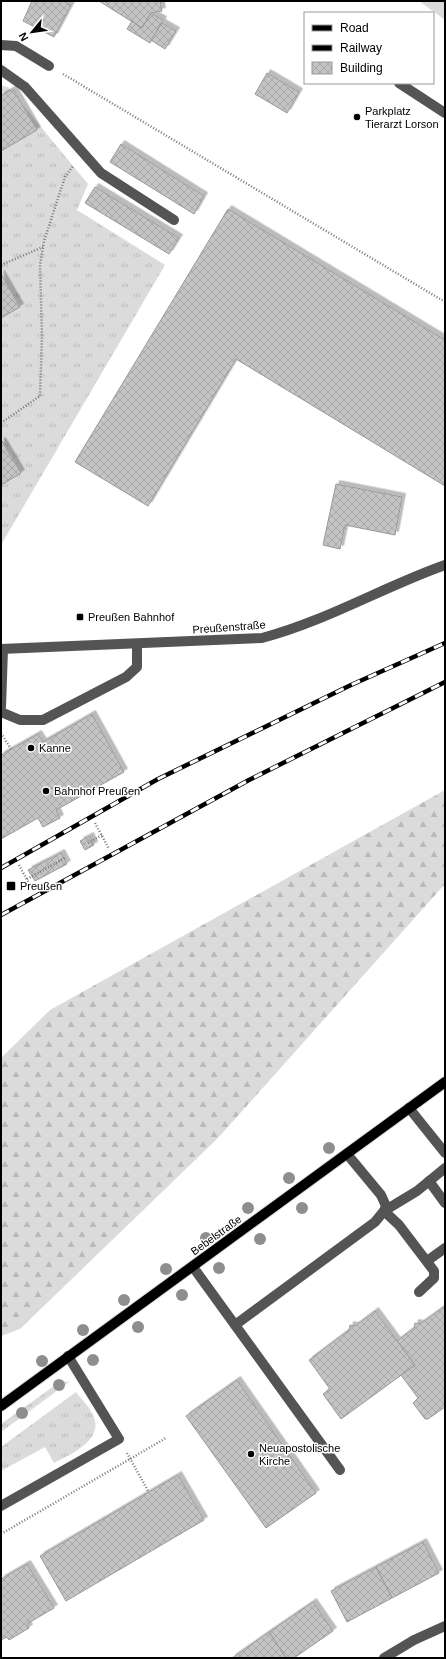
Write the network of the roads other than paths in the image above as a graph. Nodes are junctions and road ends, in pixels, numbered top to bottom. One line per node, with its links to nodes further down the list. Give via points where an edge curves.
1 (1, 45): 2 (street, via 16,46)
2 (49, 66)
3 (1, 70): 6 (street, via 25,87 101,173)
4 (401, 84): 5 (street)
5 (445, 113)
6 (174, 220)
7 (445, 566): 8 (street, Preußenstraße, via 282,633 262,638)
8 (137, 644): 9 (street, Preußenstraße); 11 (street, via 137,667 126,676 43,720 20,720)
9 (2, 649): 10 (street)
10 (1, 707)
11 (1, 712)
12 (445, 1082): 13 (main road, Bebelstraße)
13 (409, 1108): 14 (street); 15 (main road, Bebelstraße)
14 (445, 1153)
15 (347, 1154): 19 (street, via 380,1195 386,1206); 22 (main road, Bebelstraße)
16 (445, 1168): 17 (street)
17 (429, 1181): 18 (street); 19 (street)
18 (445, 1203)
19 (384, 1211): 21 (street, via 399,1225); 24 (street, via 375,1222)
20 (445, 1248): 21 (street)
21 (427, 1262): 23 (street, via 434,1271 434,1278)
22 (193, 1267): 24 (street); 25 (main road, Bebelstraße)
23 (419, 1292)
24 (235, 1325): 27 (street)
25 (68, 1356): 26 (main road, Bebelstraße); 28 (street, via 119,1439)
26 (1, 1406)
27 (340, 1470)
28 (1, 1506)
29 (445, 1626): 30 (street, via 414,1640)
30 (384, 1658)

